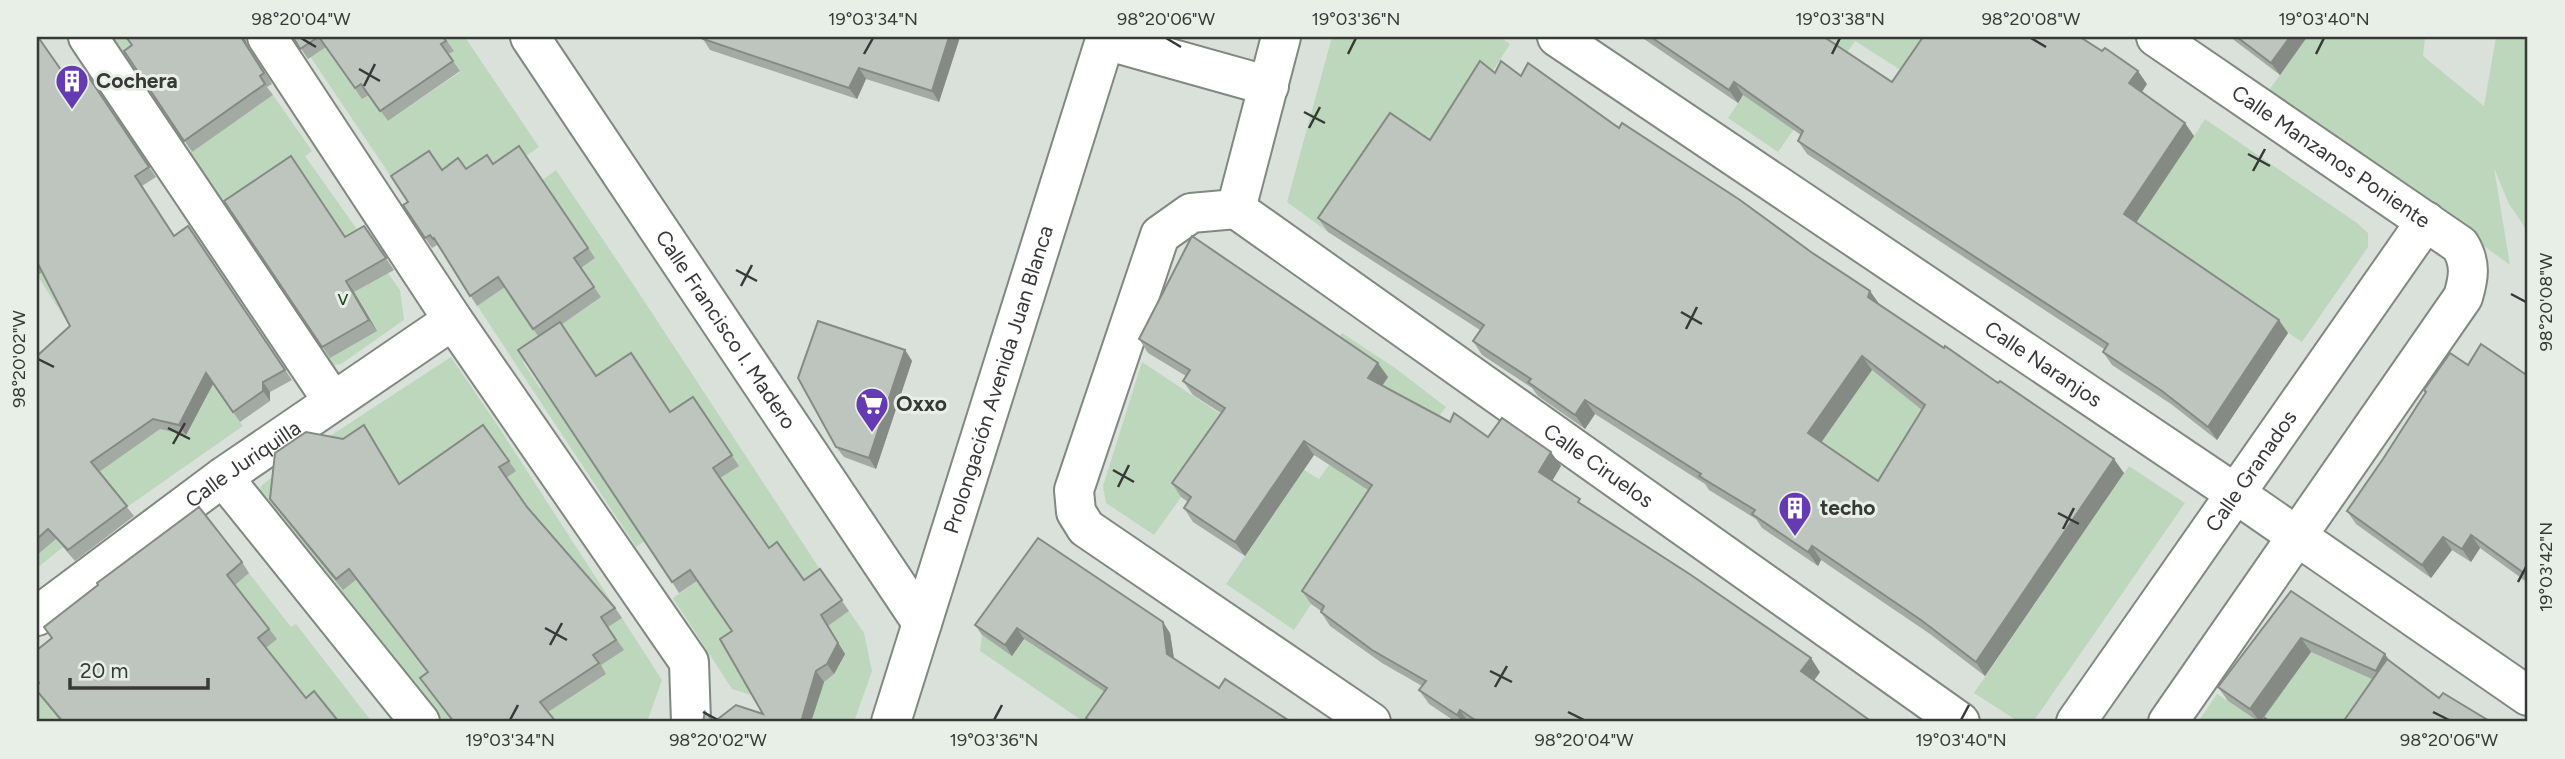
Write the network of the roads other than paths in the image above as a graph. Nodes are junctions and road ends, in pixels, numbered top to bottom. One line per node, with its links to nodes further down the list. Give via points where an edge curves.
1 (88, 37): 12 (street)
2 (267, 37): 11 (street)
3 (530, 37): 17 (street, Calle Francisco I. Madero)
4 (1281, 37): 8 (street)
5 (1557, 37): 14 (street, Calle Naranjos)
6 (2156, 37): 10 (street, Calle Manzanos Poniente)
7 (1105, 38): 8 (street); 17 (street, Prolongación Avenida Juan Blanca)
8 (1269, 86): 9 (street)
9 (1236, 209): 22 (street, via 1191,213 1160,235 1074,490 1076,512 1086,528); 23 (street, Calle Ciruelos)
10 (2426, 221): 14 (street, Calle Granados); 15 (street, Calle Manzanos Poniente, via 2460,245 2468,258 2469,278 2463,297)
11 (453, 320): 12 (street, Calle Juriquilla); 20 (street, via 688,662)
12 (332, 400): 13 (street, Calle Juriquilla)
13 (223, 477): 16 (street, Calle Juriquilla); 19 (street)
14 (2236, 494): 15 (street, Calle Naranjos); 24 (street, Calle Granados)
15 (2297, 537): 18 (street, Calle Naranjos); 25 (street)
16 (37, 616)
17 (922, 623): 21 (street, Prolongación Avenida Juan Blanca)
18 (2528, 696)
19 (420, 722)
20 (691, 722)
21 (891, 722)
22 (1371, 722)
23 (1961, 722)
24 (2076, 722)
25 (2168, 722)

